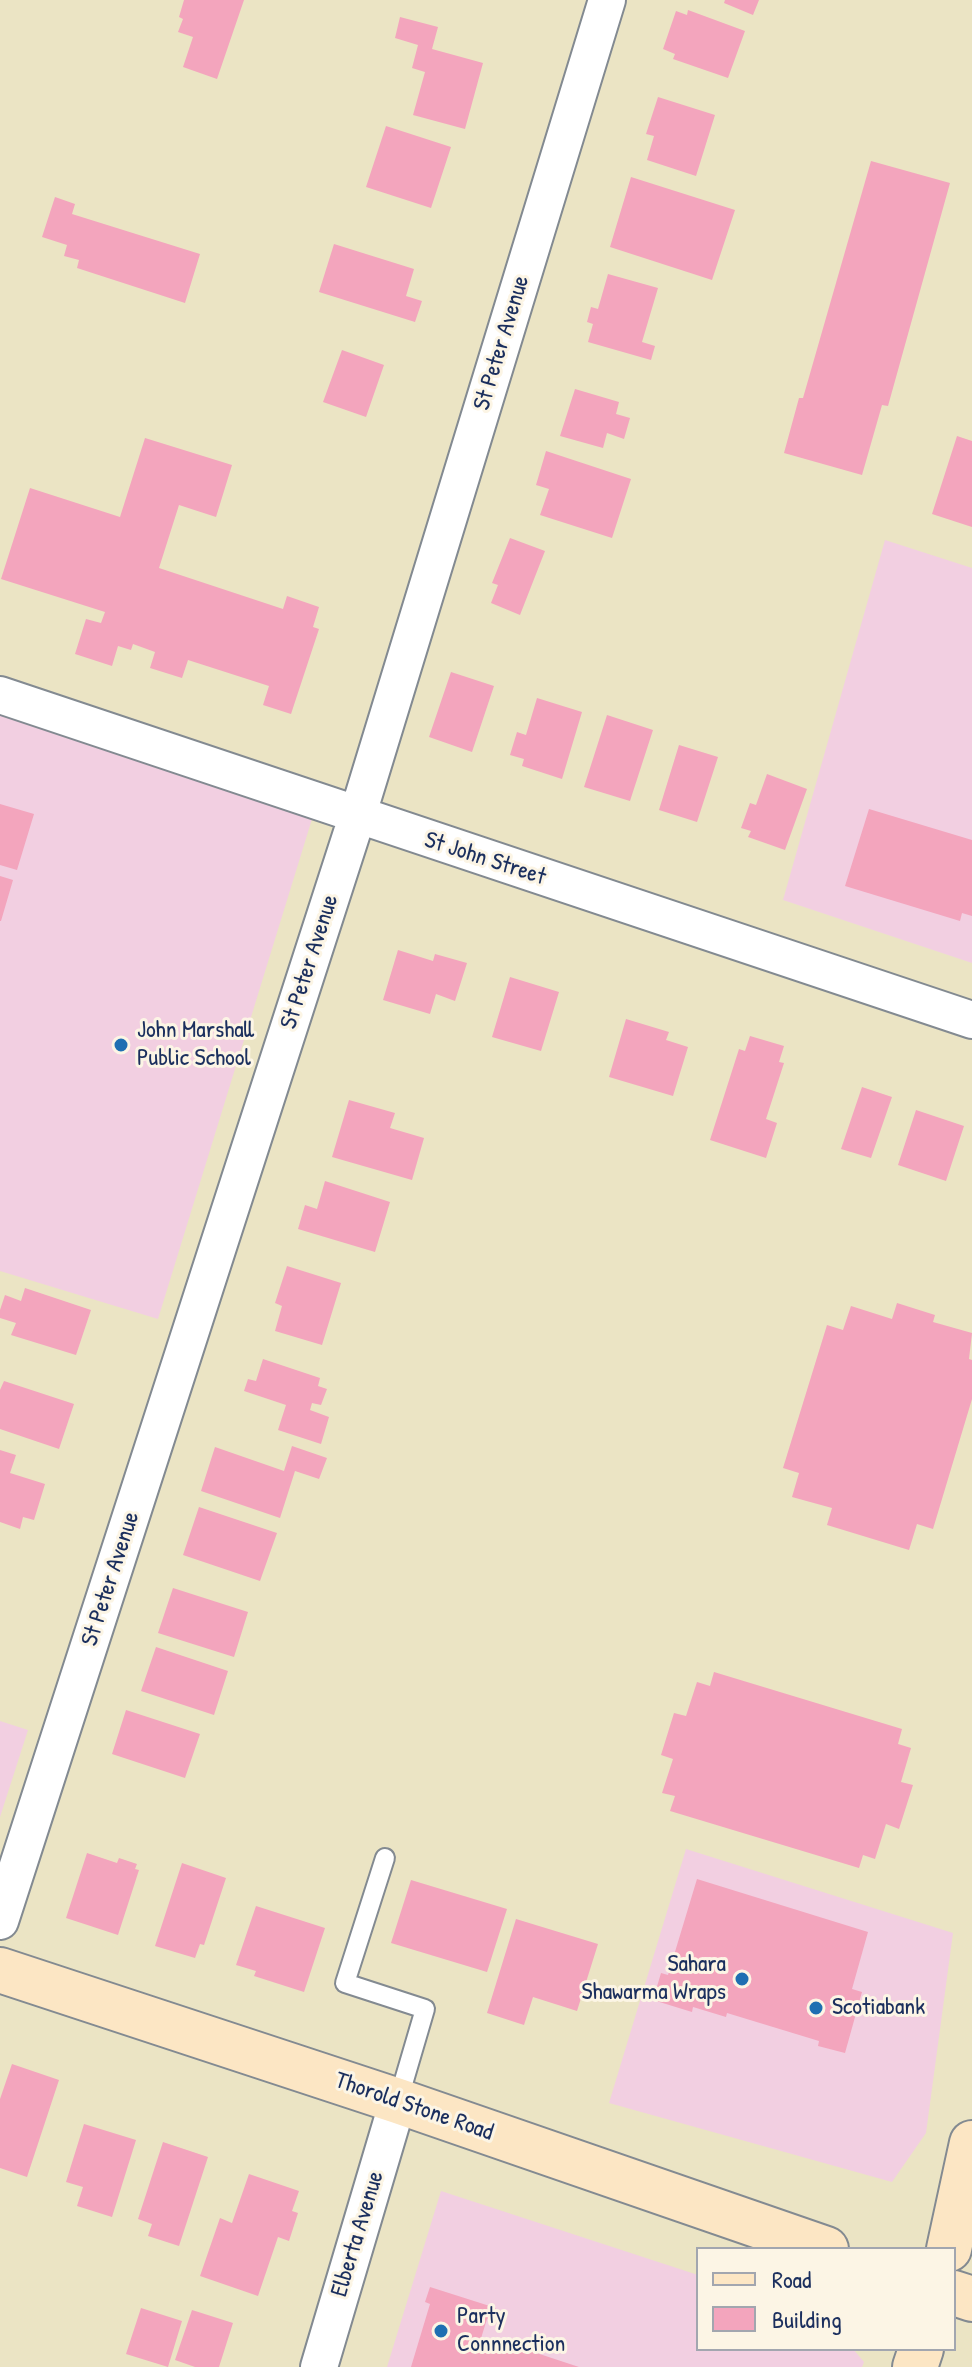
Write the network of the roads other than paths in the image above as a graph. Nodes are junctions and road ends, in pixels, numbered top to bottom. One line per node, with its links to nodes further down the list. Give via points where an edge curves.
1 (607, 0): 3 (street, St Peter Avenue)
2 (0, 695): 3 (street, St John Street)
3 (357, 817): 4 (street, St John Street); 6 (street, St Peter Avenue)
4 (972, 1020)
5 (385, 1858): 8 (lane, via 345,1983 425,2009)
6 (0, 1921)
7 (0, 1970): 8 (main road, Thorold Stone Road)
8 (398, 2101): 10 (main road, Thorold Stone Road); 12 (street, Elberta Avenue)
9 (972, 2143): 11 (main road)
10 (820, 2247)
11 (949, 2247)
12 (319, 2367)

